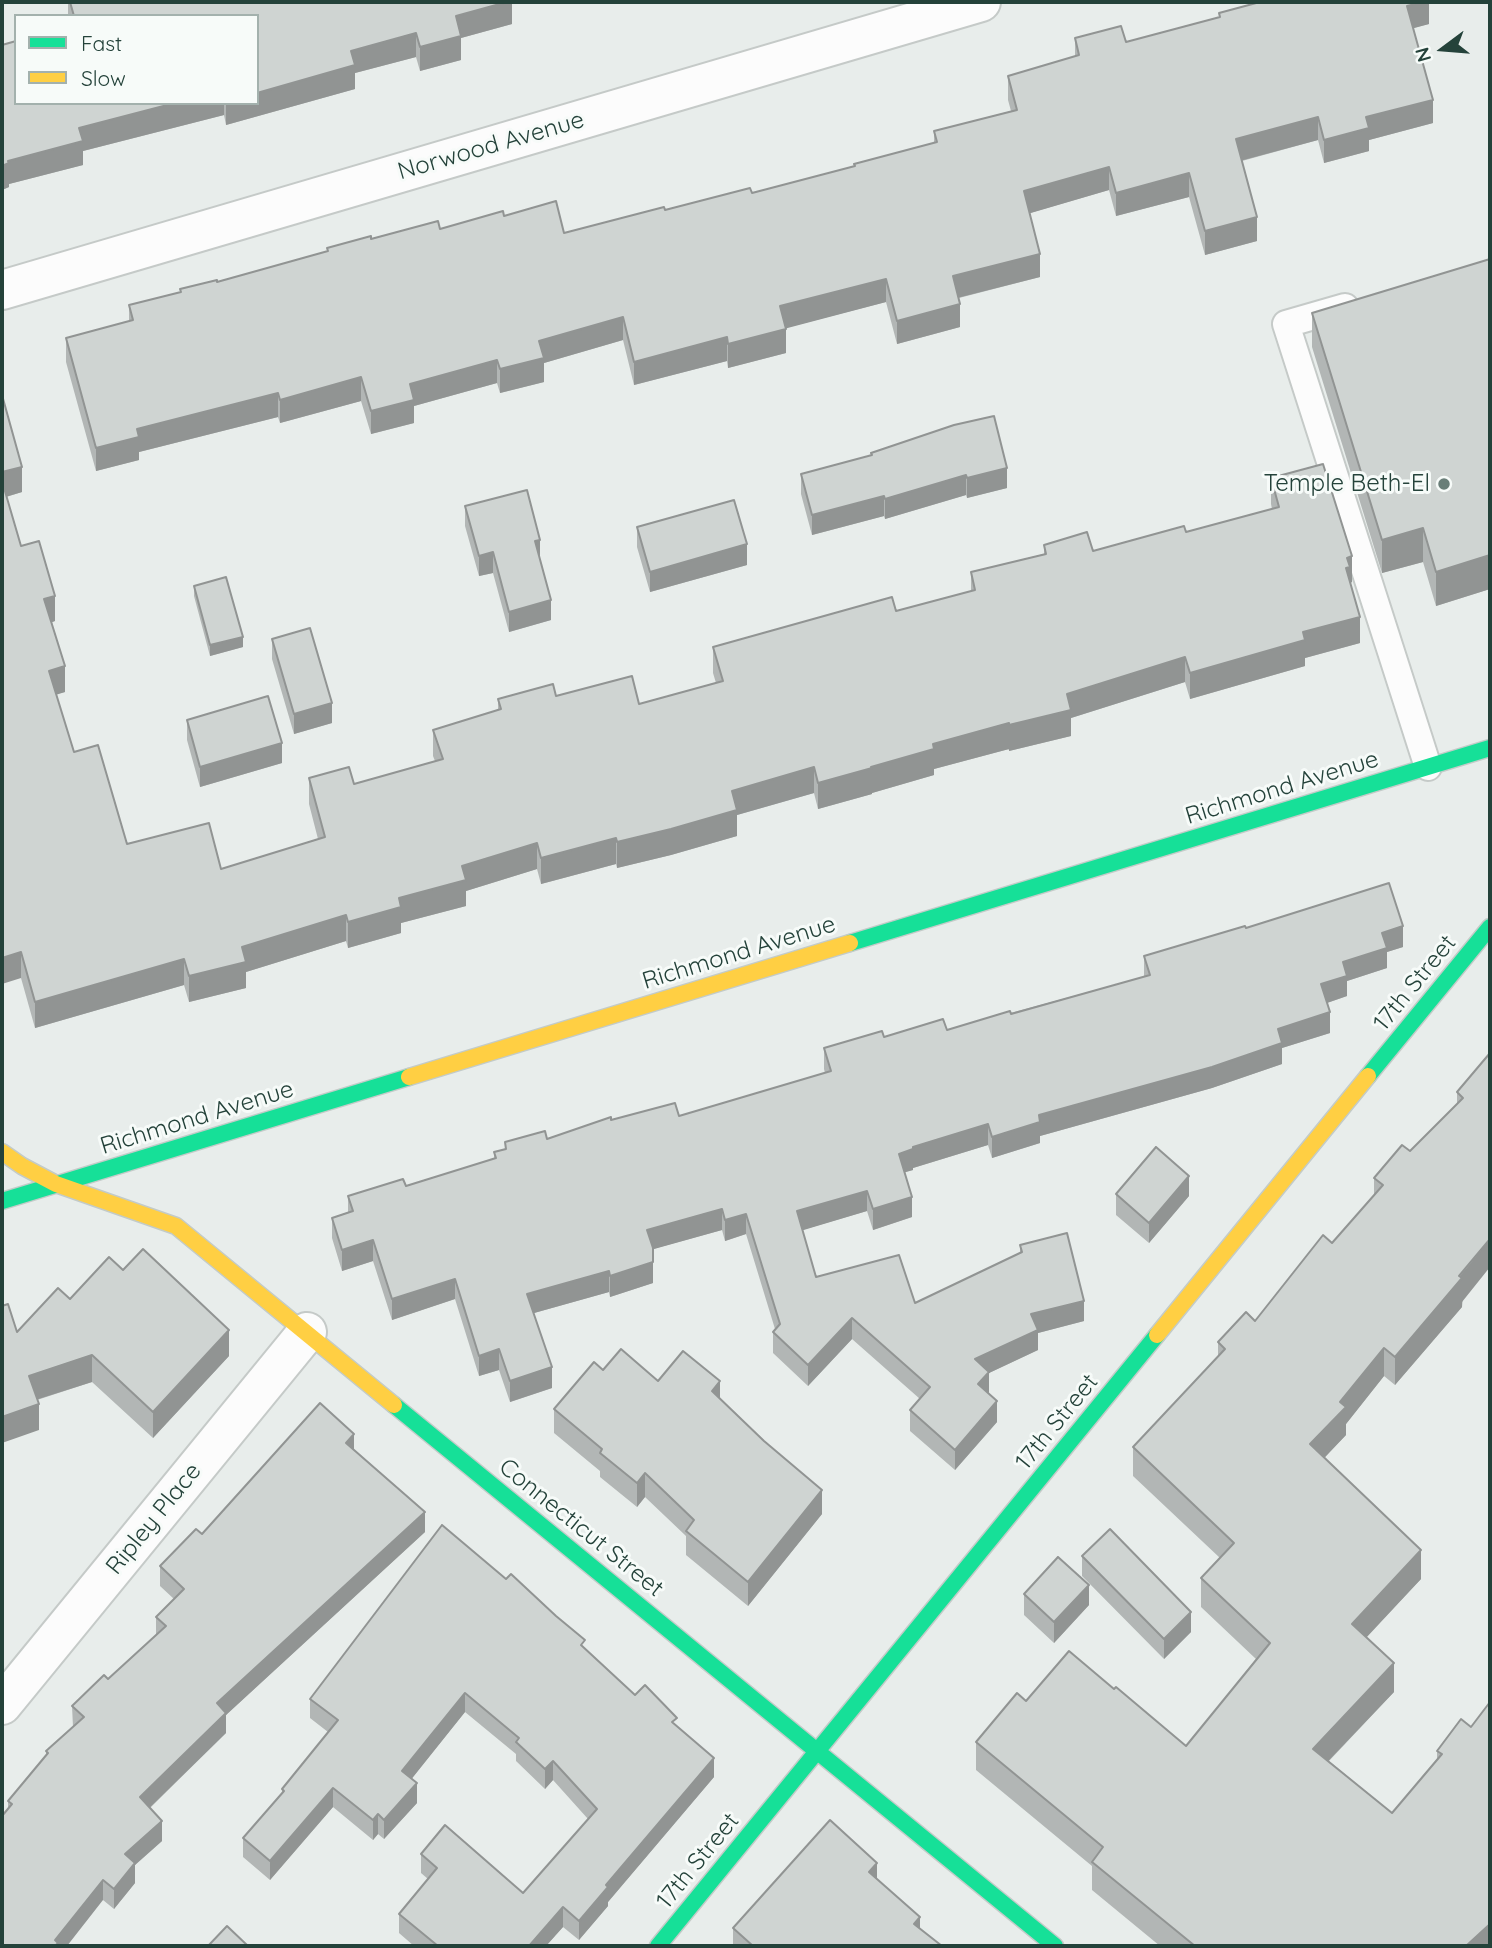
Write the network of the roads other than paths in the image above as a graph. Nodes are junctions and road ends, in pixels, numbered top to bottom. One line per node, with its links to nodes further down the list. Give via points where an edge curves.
1 (981, 2): 2 (street, Norwood Avenue)
2 (2, 290)
3 (1362, 302): 5 (lane, via 1286,324)
4 (1490, 748): 5 (street, Richmond Avenue)
5 (1428, 767): 8 (street, Richmond Avenue)
6 (1490, 927): 12 (street, 17th Street)
7 (2, 1152): 8 (street, Connecticut Street)
8 (56, 1184): 9 (street, Richmond Avenue); 10 (street, Connecticut Street, via 176,1226)
9 (2, 1201)
10 (307, 1332): 11 (street, Ripley Place); 12 (street, Connecticut Street)
11 (2, 1705)
12 (817, 1752): 13 (street, 17th Street); 14 (street, Connecticut Street)
13 (658, 1946)
14 (1055, 1946)

